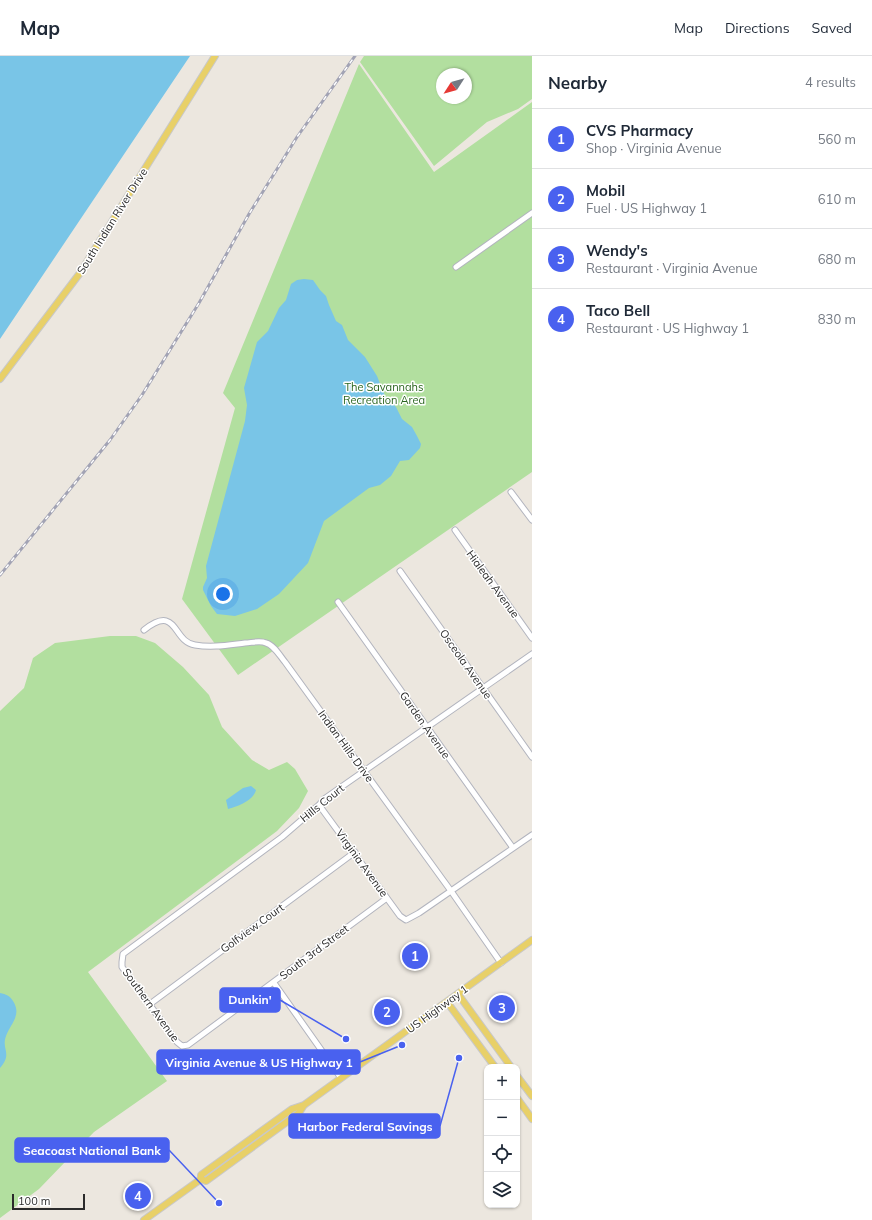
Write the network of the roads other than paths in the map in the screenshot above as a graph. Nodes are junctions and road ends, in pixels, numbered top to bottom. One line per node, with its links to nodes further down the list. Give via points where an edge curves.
1 (215, 56): 4 (main road, South Indian River Drive, via 80,273)
2 (532, 213): 3 (street)
3 (456, 267)
4 (0, 379)
5 (511, 492): 6 (street)
6 (532, 520)
7 (455, 530): 11 (street, Hialeah Avenue)
8 (400, 571): 13 (street, Osceola Avenue)
9 (338, 602): 14 (street, Garden Avenue)
10 (144, 630): 16 (street, Indian Hills Drive, via 156,622 164,621 170,622 184,640 193,645 266,642 285,662)
11 (532, 638)
12 (532, 654): 13 (street, Hills Court)
13 (482, 688): 14 (street, Hills Court); 15 (street, Osceola Avenue)
14 (427, 726): 16 (street, Hills Court); 19 (street, Garden Avenue)
15 (532, 757)
16 (364, 771): 17 (street, Hills Court); 21 (street, Indian Hills Drive)
17 (319, 805): 20 (street, Virginia Avenue); 24 (street, Hills Court, via 282,837 123,954)
18 (532, 835): 19 (street)
19 (513, 848): 21 (street)
20 (355, 852): 22 (street, Virginia Avenue); 29 (street, Golfview Court)
21 (451, 891): 22 (street, Virginia Avenue, via 406,920); 25 (street, Indian Hills Drive)
22 (387, 898): 26 (street, South 3rd Street)
23 (532, 940): 25 (main road, US Highway 1)
24 (122, 962): 29 (street, Southern Avenue, via 122,967)
25 (501, 963): 27 (main road, US Highway 1)
26 (274, 983): 30 (street, South 3rd Street, via 188,1045); 33 (street)
27 (458, 994): 28 (main road, US Highway 1); 32 (main road)
28 (447, 1002): 31 (main road); 33 (main road, US Highway 1)
29 (150, 1004): 30 (street, Southern Avenue)
30 (182, 1046)
31 (493, 1064)
32 (509, 1064)
33 (342, 1078): 38 (main road, US Highway 1, via 304,1105 292,1109 201,1175 201,1180)
34 (520, 1080): 35 (main road)
35 (532, 1096)
36 (518, 1100): 37 (main road)
37 (532, 1119)
38 (146, 1219)

